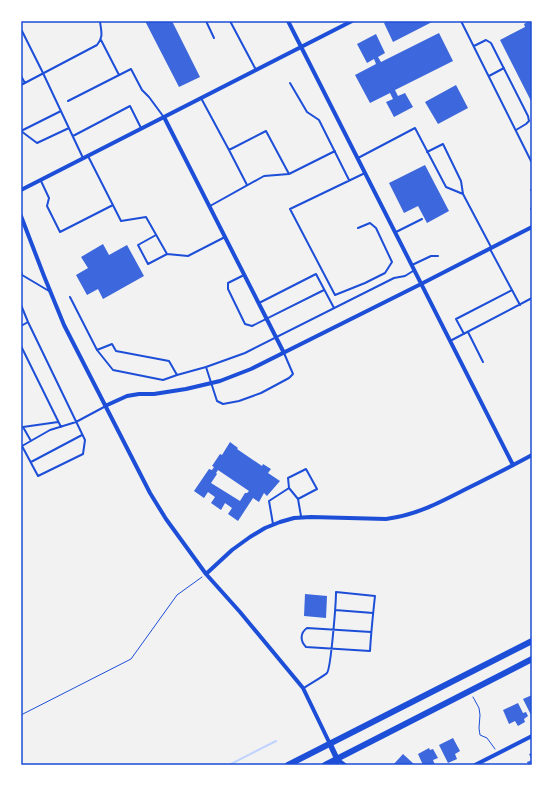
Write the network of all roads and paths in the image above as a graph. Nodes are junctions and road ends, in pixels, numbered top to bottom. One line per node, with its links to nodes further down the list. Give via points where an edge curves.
1 (100, 21): 9 (lane)
2 (206, 21): 8 (lane)
3 (230, 21): 13 (lane)
4 (288, 21): 11 (street)
5 (352, 21): 11 (street)
6 (461, 21): 10 (lane)
7 (21, 29): 14 (lane)
8 (214, 38)
9 (101, 40): 14 (lane, via 97,45); 15 (lane)
10 (474, 46): 12 (lane, via 486,40 491,43); 17 (lane)
11 (301, 47): 13 (street); 33 (street)
12 (504, 68): 17 (lane); 27 (lane, via 529,121)
13 (256, 70): 21 (street)
14 (44, 73): 18 (lane); 23 (lane)
15 (119, 75): 22 (lane); 24 (lane, via 131,68 142,90)
16 (21, 76): 18 (lane)
17 (489, 76): 27 (lane)
18 (25, 83): 20 (lane)
19 (290, 83): 30 (lane, via 307,112 319,120)
20 (21, 85)
21 (201, 98): 24 (street); 29 (lane)
22 (68, 101)
23 (61, 111): 25 (lane); 25 (lane, via 21,131 37,143)
24 (164, 118): 26 (street); 43 (street)
25 (69, 128): 28 (lane)
26 (142, 129): 28 (lane, via 130,106); 32 (street)
27 (516, 130): 34 (lane)
28 (73, 136): 32 (lane)
29 (229, 150): 36 (lane, via 266,131); 39 (lane)
30 (335, 151): 36 (lane); 38 (lane)
31 (427, 152): 33 (lane, via 415,128); 41 (lane, via 446,187); 41 (lane, via 443,144 461,181)
32 (86, 157): 37 (street); 42 (lane)
33 (357, 158): 35 (street)
34 (532, 163)
35 (365, 173): 38 (lane); 48 (street)
36 (289, 174): 39 (lane, via 264,176)
37 (40, 180): 40 (street); 42 (lane, via 49,198 47,206 60,232)
38 (350, 180): 47 (lane, via 290,209 335,295 366,284 385,273 392,262 376,228 370,223)
39 (247, 185): 43 (lane)
40 (21, 190)
41 (463, 194): 51 (lane)
42 (113, 205): 49 (lane, via 121,220 146,217)
43 (209, 206): 50 (street)
44 (21, 216): 61 (street)
45 (422, 219): 48 (lane)
46 (532, 227): 51 (street)
47 (358, 228)
48 (395, 233): 54 (street)
49 (156, 235): 52 (lane); 52 (lane, via 138,245 148,264)
50 (225, 237): 52 (lane, via 188,256); 57 (street)
51 (491, 248): 58 (street); 60 (lane)
52 (167, 254)
53 (438, 256): 54 (lane, via 431,256)
54 (412, 265): 56 (street)
55 (21, 271): 61 (lane, via 22,275)
56 (414, 271): 58 (street); 67 (lane, via 394,278)
57 (244, 275): 64 (street); 68 (lane, via 228,284 228,289 245,324 252,326)
58 (421, 284): 74 (street); 77 (street)
59 (324, 290): 64 (lane, via 316,274); 67 (lane); 68 (lane)
60 (512, 290): 66 (lane); 72 (lane, via 456,319)
61 (50, 292): 82 (street)
62 (70, 297): 76 (lane)
63 (532, 298): 66 (lane)
64 (259, 304): 68 (street)
65 (21, 305): 69 (lane)
66 (520, 305): 71 (lane)
67 (334, 308): 73 (lane)
68 (266, 319): 73 (street)
69 (28, 322): 70 (lane); 84 (lane)
70 (21, 326)
71 (468, 332): 72 (lane); 78 (lane)
72 (464, 334): 74 (lane)
73 (276, 338): 77 (street); 79 (lane)
74 (450, 341): 92 (street)
75 (21, 346): 83 (lane)
76 (97, 350): 80 (lane, via 113,370 163,380); 80 (lane, via 112,344 116,350 169,361)
77 (284, 353): 81 (street, via 251,370); 81 (lane, via 293,374 261,393 223,404 217,402)
78 (483, 362)
79 (206, 367): 80 (lane); 81 (lane)
80 (177, 375)
81 (211, 383): 82 (street, via 186,389 127,396)
82 (105, 406): 84 (lane); 97 (street, via 150,493)
83 (58, 422): 85 (lane); 86 (lane)
84 (76, 422): 86 (lane); 87 (lane)
85 (22, 427): 88 (lane)
86 (61, 427): 88 (lane)
87 (82, 435): 91 (lane); 91 (lane, via 85,440 83,454 38,476)
88 (31, 441): 89 (lane)
89 (22, 446): 91 (lane)
90 (532, 455): 92 (street)
91 (31, 462)
92 (513, 465): 95 (street, via 433,505 398,518)
93 (289, 488): 94 (lane); 94 (lane, via 288,478 306,469 317,489); 96 (lane, via 269,501)
94 (298, 500): 95 (lane)
95 (301, 518): 96 (street)
96 (273, 525): 97 (street, via 232,550)
97 (206, 574): 105 (street); 107 (path, via 177,595 131,659)
98 (335, 610): 99 (lane); 99 (lane, via 336,592 375,596); 100 (lane)
99 (373, 613): 101 (lane)
100 (333, 629): 101 (lane); 103 (lane); 103 (lane, via 307,628 301,637 306,647)
101 (371, 632): 103 (lane, via 370,651)
102 (532, 641): 109 (main road)
103 (331, 648): 105 (lane, via 328,672)
104 (532, 659): 106 (main road)
105 (303, 688): 109 (street)
106 (470, 691): 110 (path, via 479,708 480,734 491,742); 111 (main road)
107 (21, 715)
108 (532, 736): 110 (street)
109 (330, 744): 111 (street); 112 (main road)
110 (498, 753): 115 (street)
111 (337, 762): 113 (main road); 114 (street)
112 (288, 765)
113 (325, 765)
114 (345, 765)
115 (475, 765)

